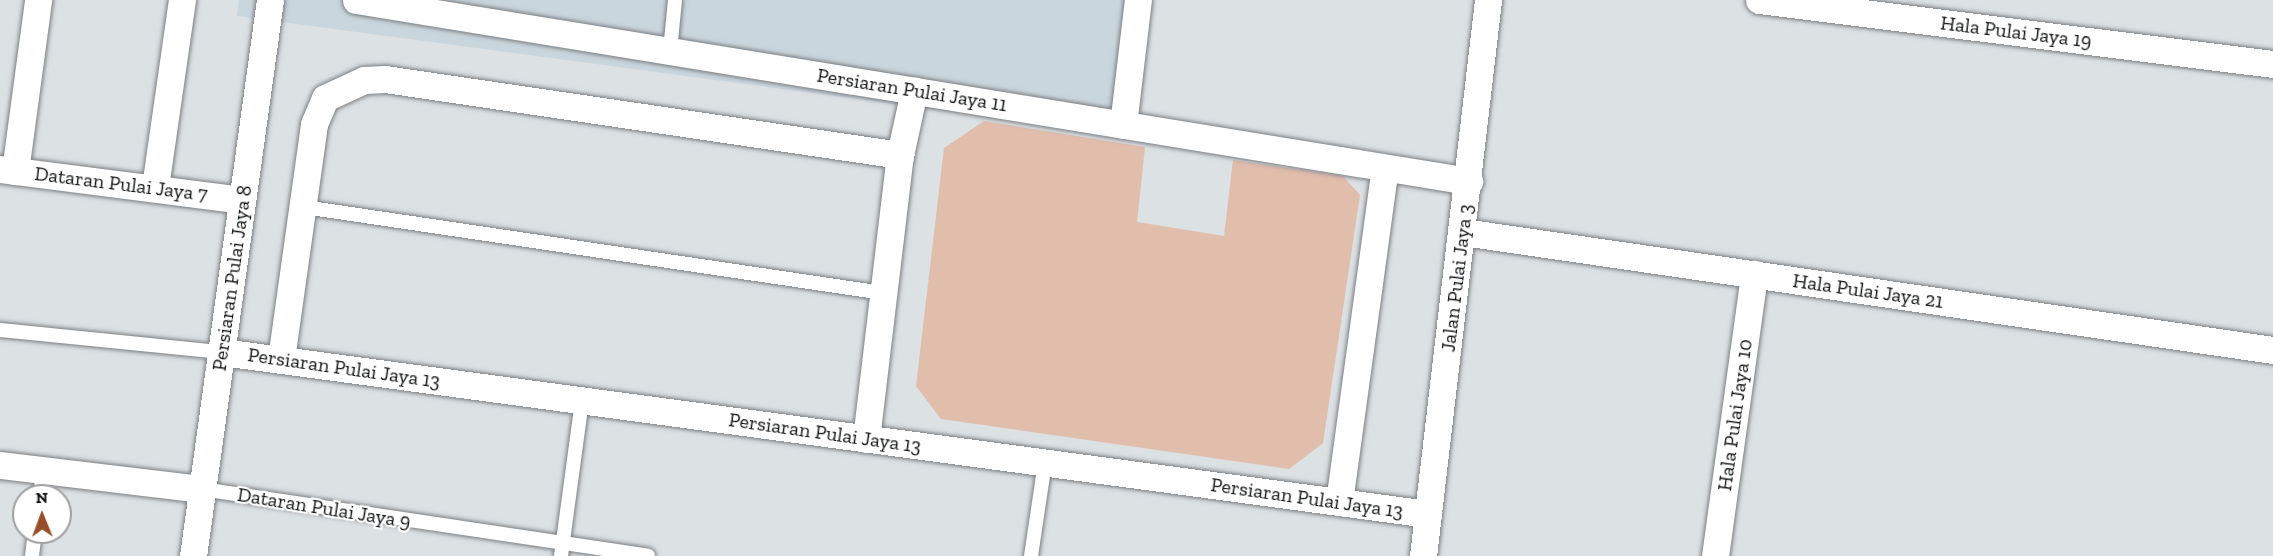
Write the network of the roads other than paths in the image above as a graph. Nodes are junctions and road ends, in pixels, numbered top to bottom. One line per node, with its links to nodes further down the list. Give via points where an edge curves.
1 (38, 0): 16 (street)
2 (182, 0): 18 (street)
3 (270, 0): 19 (street, Persiaran Pulai Jaya 8)
4 (356, 0): 10 (street, Persiaran Pulai Jaya 11)
5 (675, 0): 10 (lane)
6 (1138, 0): 13 (street)
7 (1488, 0): 17 (street, Jalan Pulai Jaya 3)
8 (1759, 0): 9 (street, Hala Pulai Jaya 19)
9 (1799, 2): 11 (street, Hala Pulai Jaya 19)
10 (670, 51): 12 (street, Persiaran Pulai Jaya 11)
11 (2273, 64)
12 (914, 91): 13 (street, Persiaran Pulai Jaya 11); 14 (street)
13 (1123, 124): 15 (street, Persiaran Pulai Jaya 11)
14 (900, 155): 20 (street, via 385,79 364,80 326,98 314,124); 23 (street)
15 (1385, 168): 17 (street, Persiaran Pulai Jaya 11); 35 (street)
16 (8, 170): 18 (street, Dataran Pulai Jaya 7)
17 (1469, 181): 21 (street, Jalan Pulai Jaya 3)
18 (155, 187): 19 (street, Dataran Pulai Jaya 7)
19 (242, 200): 26 (street, Persiaran Pulai Jaya 8)
20 (303, 207): 23 (lane); 27 (street)
21 (1463, 232): 22 (street, Hala Pulai Jaya 21); 36 (street, Jalan Pulai Jaya 3)
22 (1754, 274): 25 (street, Hala Pulai Jaya 21); 42 (street, Hala Pulai Jaya 10)
23 (883, 293): 29 (street)
24 (0, 330): 26 (lane)
25 (2273, 350)
26 (222, 351): 27 (street, Persiaran Pulai Jaya 13); 34 (street, Persiaran Pulai Jaya 8)
27 (281, 360): 28 (street, Persiaran Pulai Jaya 13)
28 (582, 400): 29 (street, Persiaran Pulai Jaya 13); 37 (lane)
29 (866, 438): 30 (street, Persiaran Pulai Jaya 13)
30 (1045, 462): 35 (street, Persiaran Pulai Jaya 13); 40 (lane)
31 (0, 465): 32 (street, Dataran Pulai Jaya 9)
32 (41, 484)
33 (72, 485): 34 (street, Dataran Pulai Jaya 9)
34 (202, 489): 37 (lane, Dataran Pulai Jaya 9); 38 (street, Persiaran Pulai Jaya 8)
35 (1339, 502): 36 (street, Persiaran Pulai Jaya 13)
36 (1428, 514): 41 (street, Jalan Pulai Jaya 3)
37 (562, 550): 39 (lane, Dataran Pulai Jaya 9)
38 (193, 556)
39 (648, 556)
40 (1031, 556)
41 (1423, 556)
42 (1715, 556)

